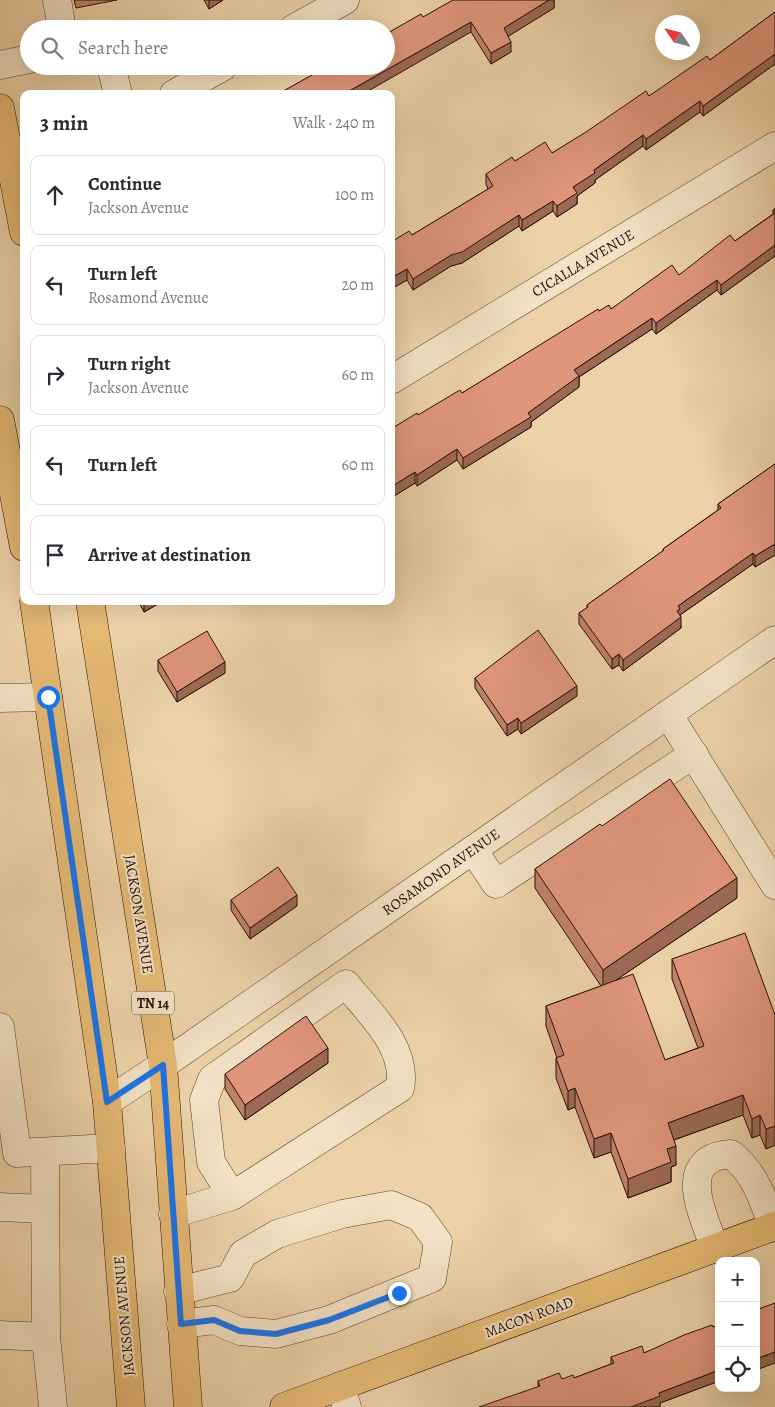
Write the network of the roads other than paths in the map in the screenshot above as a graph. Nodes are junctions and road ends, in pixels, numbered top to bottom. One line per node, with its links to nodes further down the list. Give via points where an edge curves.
1 (57, 0): 3 (street)
2 (345, 0): 4 (street)
3 (60, 20)
4 (309, 20)
5 (20, 61): 6 (street)
6 (0, 65)
7 (113, 75): 9 (street)
8 (208, 75): 10 (street)
9 (117, 90)
10 (181, 90)
11 (0, 108): 13 (main road)
12 (775, 146): 15 (street, CICALLA AVENUE)
13 (13, 181): 14 (main road)
14 (20, 213)
15 (395, 378)
16 (0, 420): 17 (main road)
17 (20, 526)
18 (35, 605): 21 (main road, JACKSON AVENUE)
19 (91, 605): 30 (main road, JACKSON AVENUE / TN 14)
20 (775, 640): 23 (street, ROSAMOND AVENUE)
21 (48, 697): 22 (street); 32 (main road, JACKSON AVENUE)
22 (0, 698)
23 (668, 714): 24 (street); 25 (street, ROSAMOND AVENUE)
24 (694, 754): 25 (street, via 496,884); 26 (street)
25 (473, 850): 27 (street, ROSAMOND AVENUE)
26 (775, 885)
27 (219, 1026): 29 (street); 30 (street, ROSAMOND AVENUE)
28 (0, 1027): 31 (street)
29 (238, 1060): 36 (street, via 212,1079 204,1100 211,1162); 36 (street, via 346,984 390,1039 403,1073 400,1088)
30 (163, 1065): 32 (street, ROSAMOND AVENUE); 39 (main road, JACKSON AVENUE / TN 14)
31 (4, 1092): 35 (street)
32 (107, 1102): 33 (main road, JACKSON AVENUE)
33 (110, 1148): 34 (street); 48 (main road, JACKSON AVENUE)
34 (45, 1152): 35 (street); 38 (street)
35 (8, 1153)
36 (232, 1196): 39 (street)
37 (0, 1207): 38 (street)
38 (45, 1209): 45 (street)
39 (173, 1214): 42 (main road, JACKSON AVENUE / TN 14)
40 (774, 1226): 41 (main road, MACON ROAD); 41 (street, via 758,1186 744,1164 731,1154 717,1155 703,1164 697,1176 696,1192)
41 (715, 1249): 46 (main road, MACON ROAD)
42 (178, 1291): 43 (main road, JACKSON AVENUE / TN 14); 43 (street, via 230,1278 243,1254 278,1234 342,1214 391,1205 420,1217 438,1242 432,1278 329,1320 276,1334 240,1331 214,1320)
43 (181, 1324): 49 (main road, JACKSON AVENUE / TN 14)
44 (0, 1335): 45 (street)
45 (46, 1337): 47 (street)
46 (344, 1396): 50 (main road, MACON ROAD)
47 (53, 1407)
48 (131, 1407)
49 (188, 1407)
50 (284, 1407)

